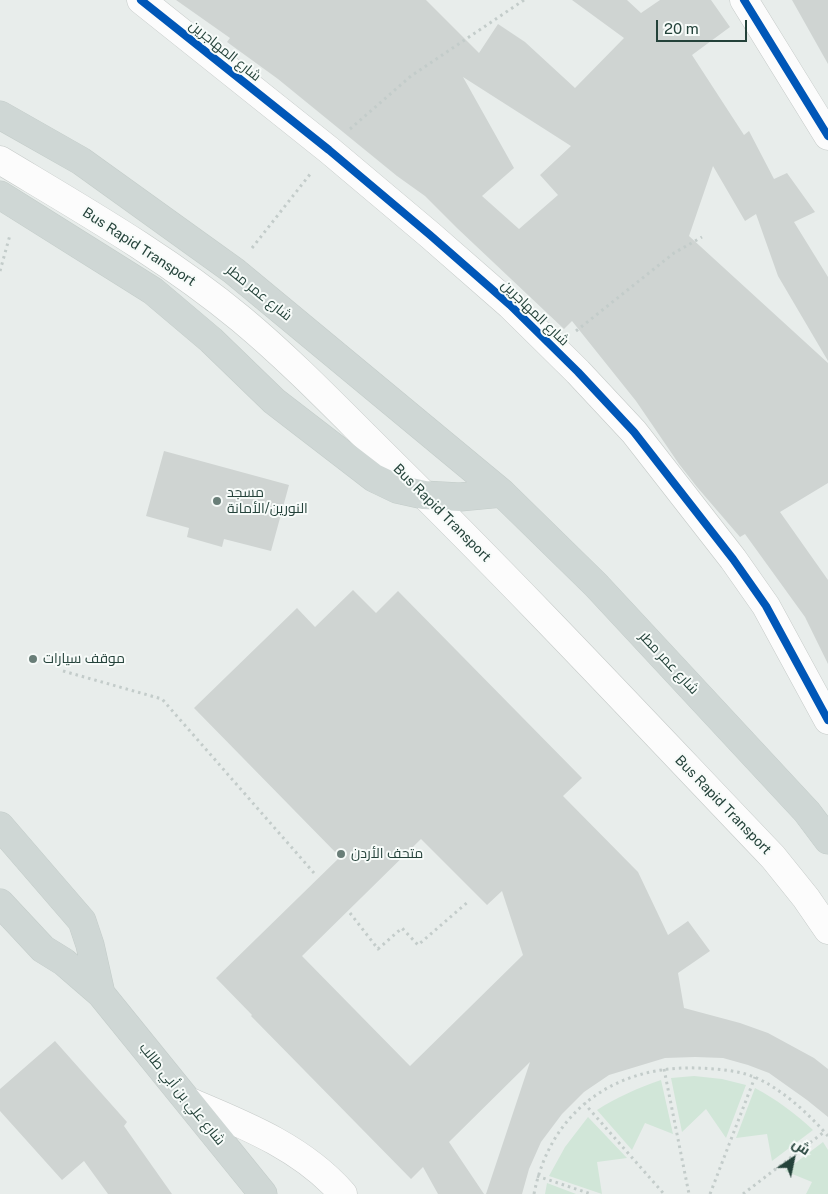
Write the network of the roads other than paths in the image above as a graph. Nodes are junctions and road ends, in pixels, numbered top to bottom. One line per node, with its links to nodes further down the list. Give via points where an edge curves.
1 (140, 0): 9 (street, شارع المهاجرين, via 438,241 578,372 634,432 733,559 766,606)
2 (744, 0): 4 (street)
3 (0, 115): 7 (main road, شارع عمر مطر, via 81,161 234,271)
4 (828, 136)
5 (0, 160): 8 (street, Bus Rapid Transport, via 169,264 242,320)
6 (0, 194): 8 (main road, via 153,291 211,340 274,401 374,478 397,489)
7 (502, 493): 8 (main road, via 460,497); 11 (main road, شارع عمر مطر, via 596,585 807,812)
8 (424, 495): 13 (street, Bus Rapid Transport, via 497,567 773,857)
9 (828, 720)
10 (0, 826): 14 (main road, شارع علي بن أبي طالب, via 82,921)
11 (828, 840)
12 (0, 903): 14 (main road, شارع علي بن أبي طالب, via 44,949)
13 (828, 930)
14 (101, 994): 15 (main road, شارع علي بن أبي طالب)
15 (190, 1102): 16 (street, via 251,1128 292,1151); 17 (main road, شارع علي بن أبي طالب)
16 (343, 1191)
17 (263, 1194)

